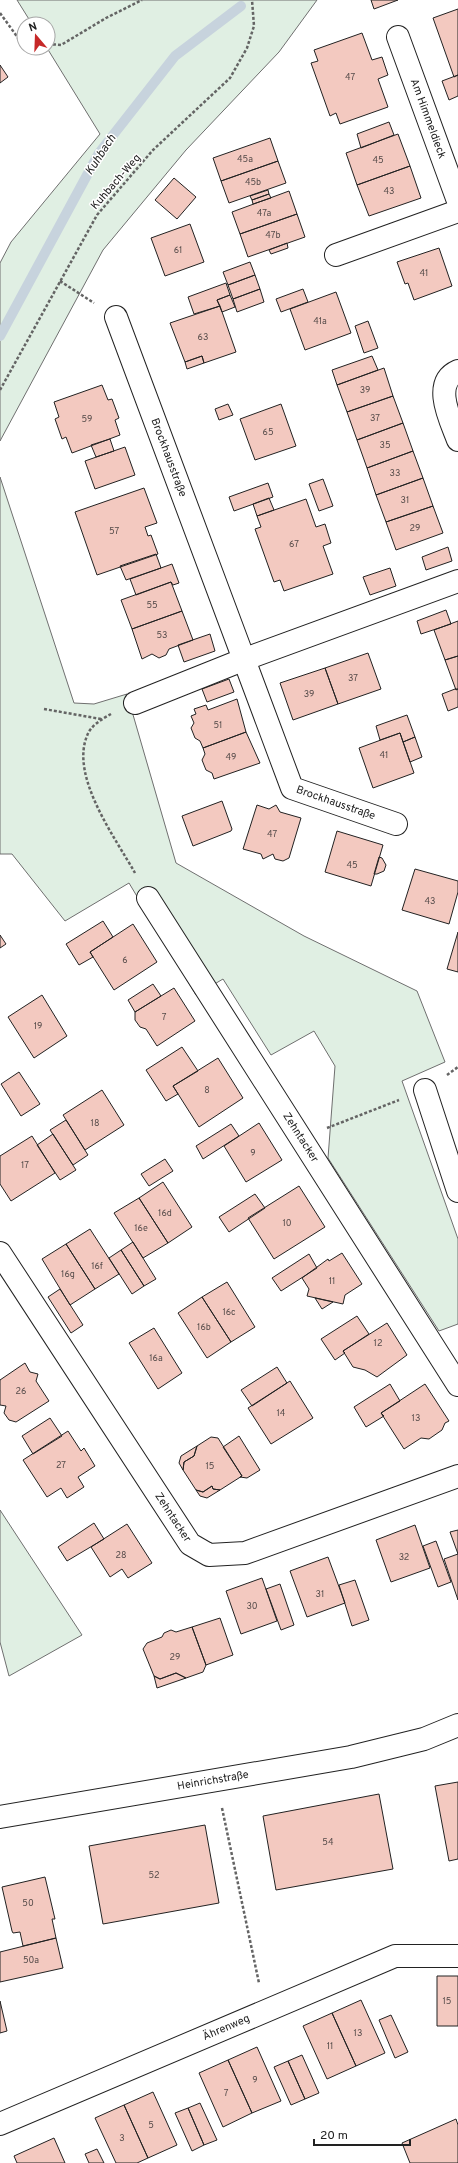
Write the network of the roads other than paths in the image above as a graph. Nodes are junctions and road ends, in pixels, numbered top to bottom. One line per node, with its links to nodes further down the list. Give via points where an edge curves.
1 (398, 37): 2 (street, Am Himmeldieck)
2 (458, 201)
3 (458, 211): 4 (street)
4 (336, 255)
5 (116, 317): 9 (street, Brockhausstraße)
6 (458, 371): 7 (street, via 446,385 443,398)
7 (458, 440)
8 (458, 581): 9 (street)
9 (245, 659): 10 (street); 11 (street, Brockhausstraße, via 292,788)
10 (136, 703)
11 (396, 824)
12 (148, 898): 16 (street, Zehntacker)
13 (425, 1090): 14 (street)
14 (458, 1191)
15 (0, 1253): 17 (street, Zehntacker, via 190,1544 209,1555 245,1553)
16 (456, 1379)
17 (458, 1476)
18 (458, 1725): 20 (street, Heinrichstraße)
19 (458, 1737): 20 (street, Heinrichstraße)
20 (424, 1739): 21 (street, Heinrichstraße, via 351,1757)
21 (0, 1817)
22 (458, 1956): 23 (street, Ährenweg, via 395,1956)
23 (0, 2124)

